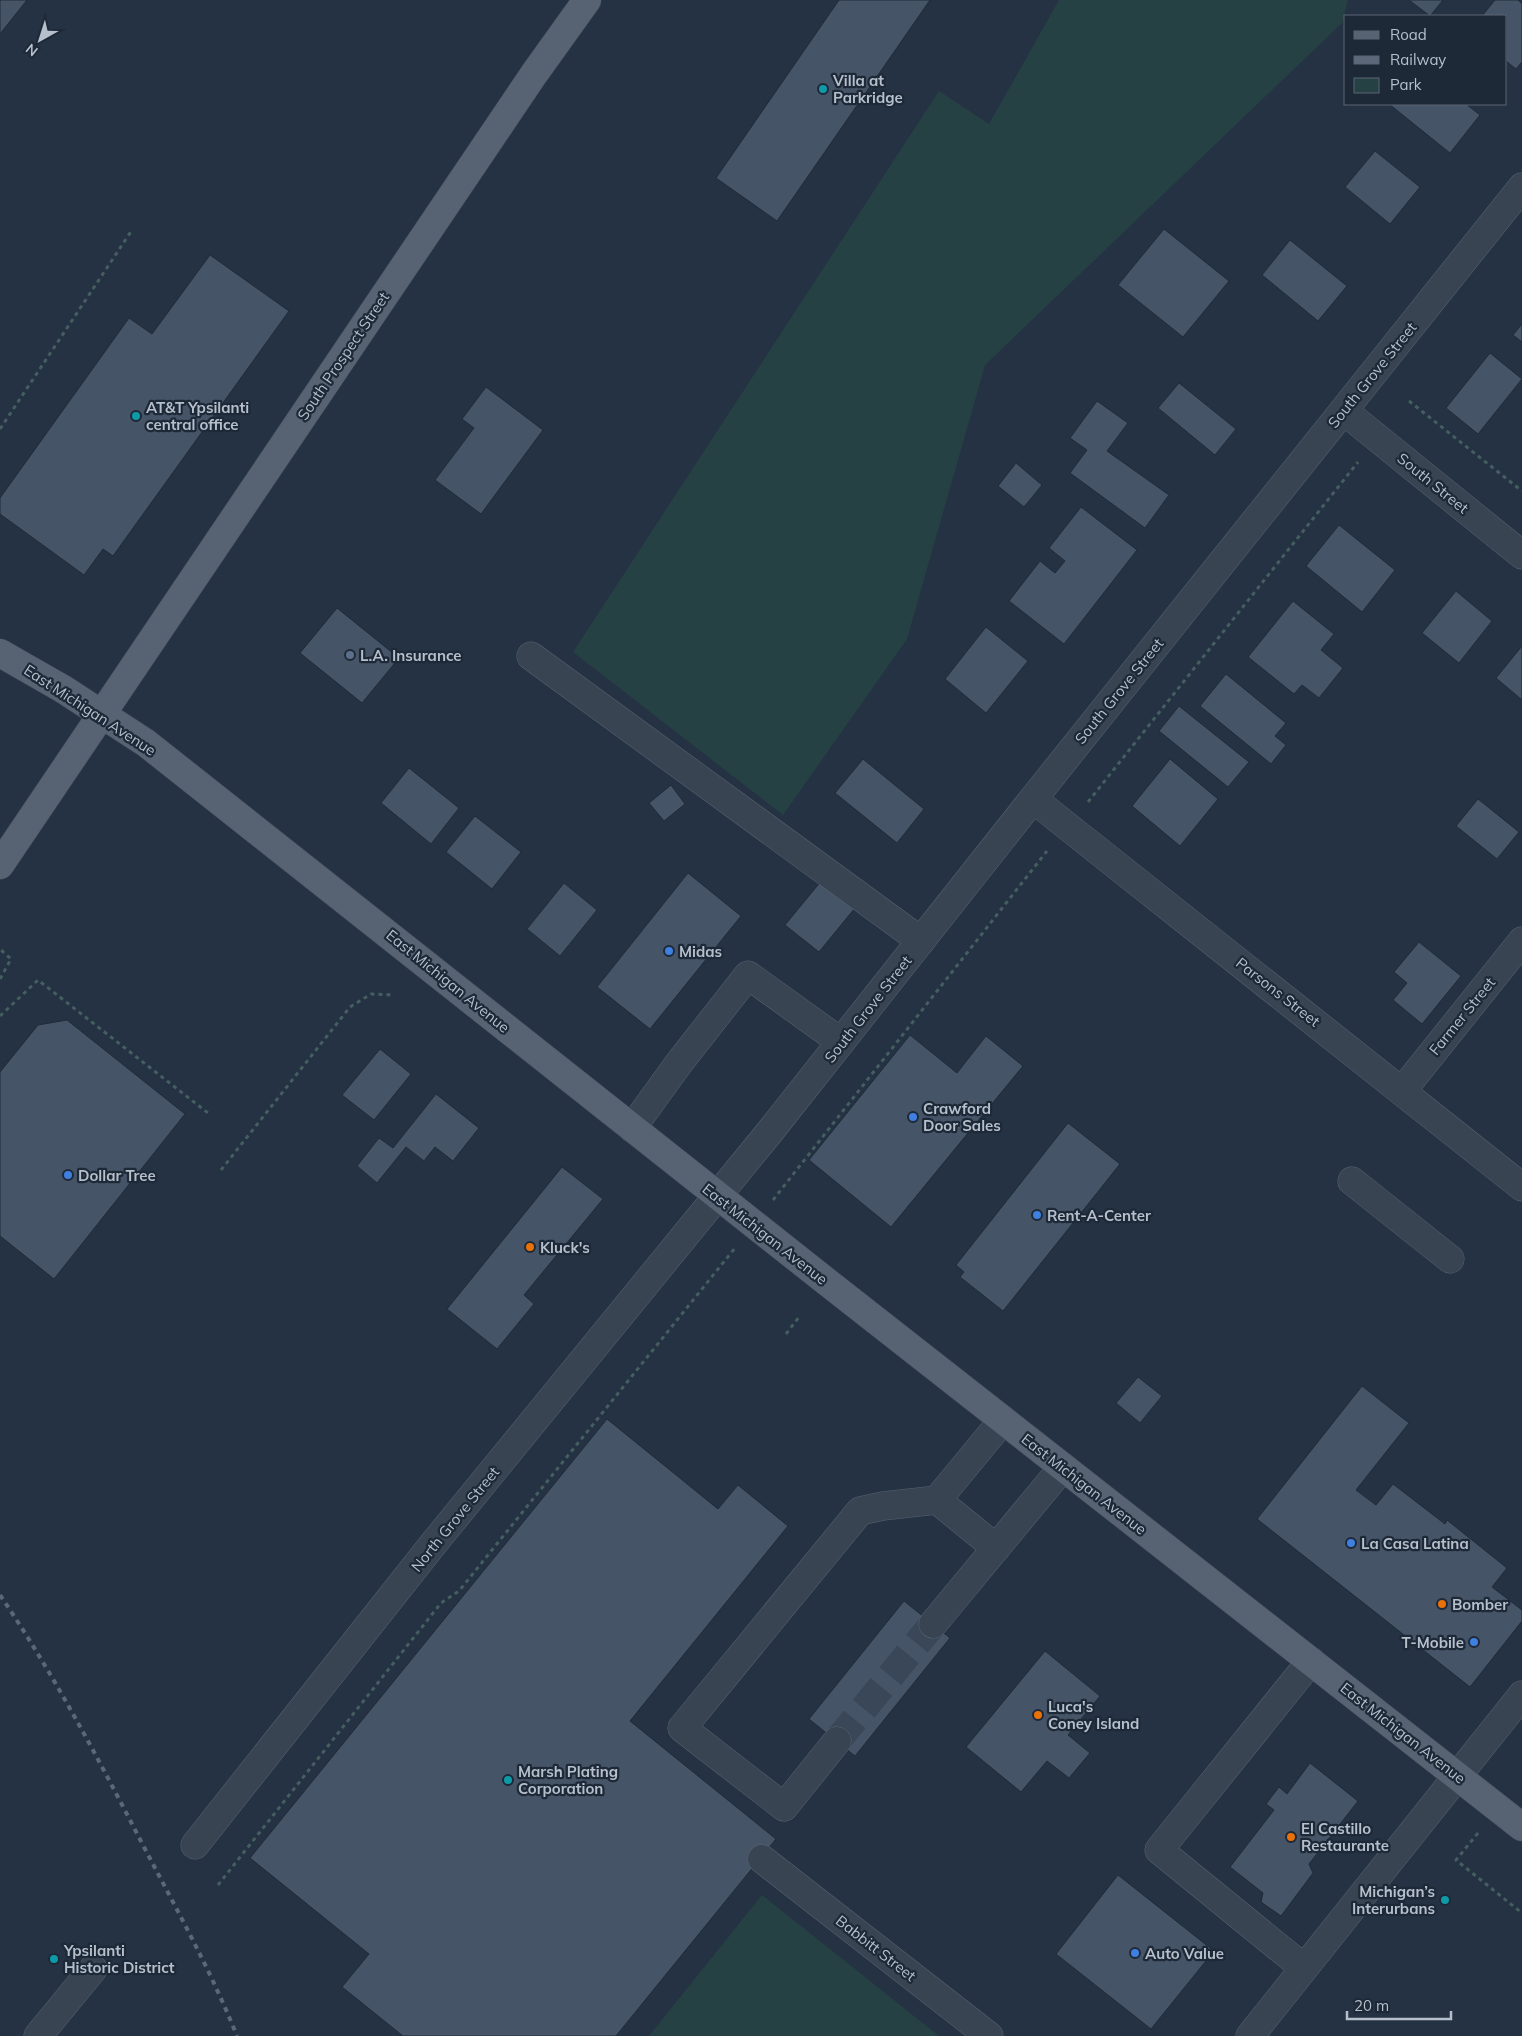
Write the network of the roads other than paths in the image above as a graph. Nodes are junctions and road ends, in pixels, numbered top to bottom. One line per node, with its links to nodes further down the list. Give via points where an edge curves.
1 (587, 0): 7 (main road, South Prospect Street)
2 (1522, 187): 3 (street, South Grove Street)
3 (1344, 411): 4 (street, South Street); 8 (street, South Grove Street)
4 (1522, 555)
5 (0, 654): 7 (main road, East Michigan Avenue)
6 (531, 656): 10 (street)
7 (102, 713): 9 (main road, South Prospect Street); 14 (main road, East Michigan Avenue, via 146,743)
8 (1033, 799): 10 (street, South Grove Street); 13 (street, Parsons Street)
9 (0, 865)
10 (921, 941): 12 (street, South Grove Street)
11 (1522, 941): 13 (street, Farmer Street)
12 (841, 1042): 14 (street, via 748,975); 17 (street, South Grove Street)
13 (1402, 1091): 16 (street, Parsons Street)
14 (632, 1128): 17 (main road, East Michigan Avenue)
15 (1352, 1181): 18 (street)
16 (1522, 1187)
17 (718, 1196): 19 (main road, East Michigan Avenue); 29 (street, North Grove Street, via 434,1543)
18 (1450, 1260)
19 (1003, 1420): 20 (main road, East Michigan Avenue); 21 (street)
20 (1063, 1467): 22 (street); 24 (main road, East Michigan Avenue)
21 (938, 1500): 22 (street); 26 (street, via 860,1511 682,1728 784,1807)
22 (996, 1548): 23 (street)
23 (933, 1624)
24 (1311, 1661): 27 (main road, East Michigan Avenue); 31 (street, via 1159,1850)
25 (1522, 1695): 27 (street)
26 (837, 1742)
27 (1458, 1776): 28 (main road, East Michigan Avenue); 31 (street)
28 (1522, 1827)
29 (195, 1845)
30 (762, 1859): 34 (street, Babbitt Street)
31 (1304, 1968): 35 (street)
32 (93, 1969): 33 (street)
33 (38, 2036)
34 (989, 2036)
35 (1250, 2036)

